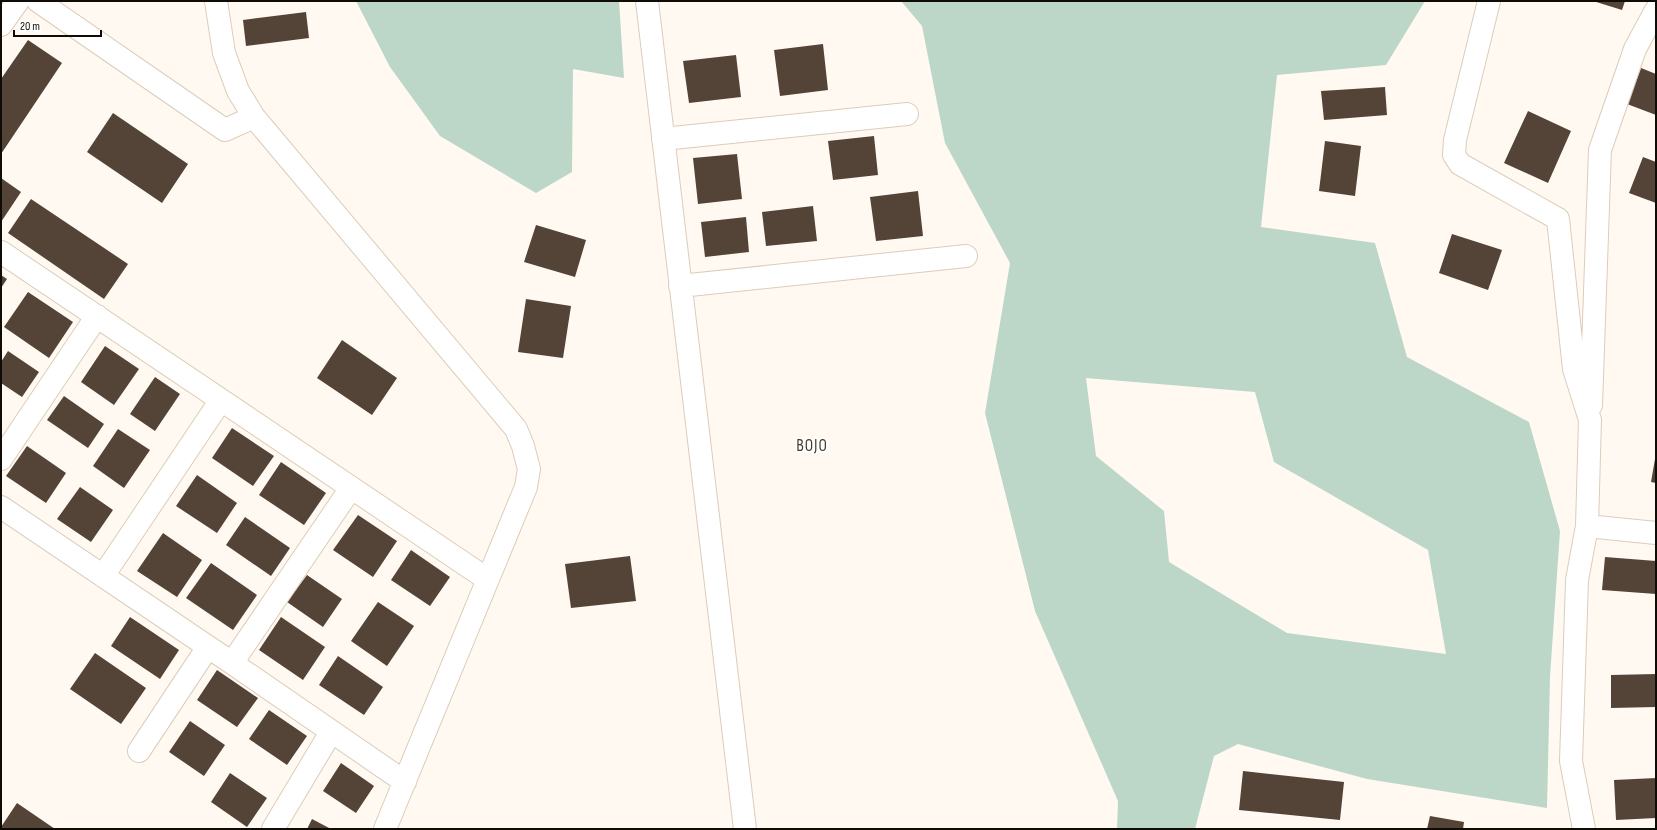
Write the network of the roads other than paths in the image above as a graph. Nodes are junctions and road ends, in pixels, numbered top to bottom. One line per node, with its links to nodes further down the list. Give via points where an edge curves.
1 (18, 1): 7 (street)
2 (38, 1): 9 (street, via 225,130)
3 (216, 1): 9 (street, via 224,53 238,91)
4 (647, 1): 10 (street)
5 (1489, 1): 16 (street, via 1455,140 1454,155 1460,164 1558,219 1574,369)
6 (1656, 10): 16 (street, via 1635,49 1600,150)
7 (1, 25)
8 (907, 114): 10 (street)
9 (254, 117): 23 (street, via 516,429 524,446 529,468 526,487)
10 (663, 139): 13 (street)
11 (1, 252): 14 (street)
12 (966, 256): 13 (street)
13 (680, 286): 31 (street)
14 (97, 316): 15 (street); 17 (street)
15 (221, 400): 18 (street); 22 (street)
16 (1590, 420): 20 (street)
17 (1, 459)
18 (351, 488): 23 (street); 25 (street)
19 (1, 507): 22 (street)
20 (1587, 526): 21 (street); 32 (street, via 1577,580 1571,761)
21 (1656, 533)
22 (103, 576): 24 (street)
23 (487, 579): 28 (street)
24 (208, 647): 25 (street); 27 (street)
25 (232, 663): 26 (street)
26 (331, 732): 28 (street); 29 (street)
27 (139, 751)
28 (405, 782): 30 (street)
29 (273, 829)
30 (386, 829)
31 (745, 829)
32 (1584, 829)

